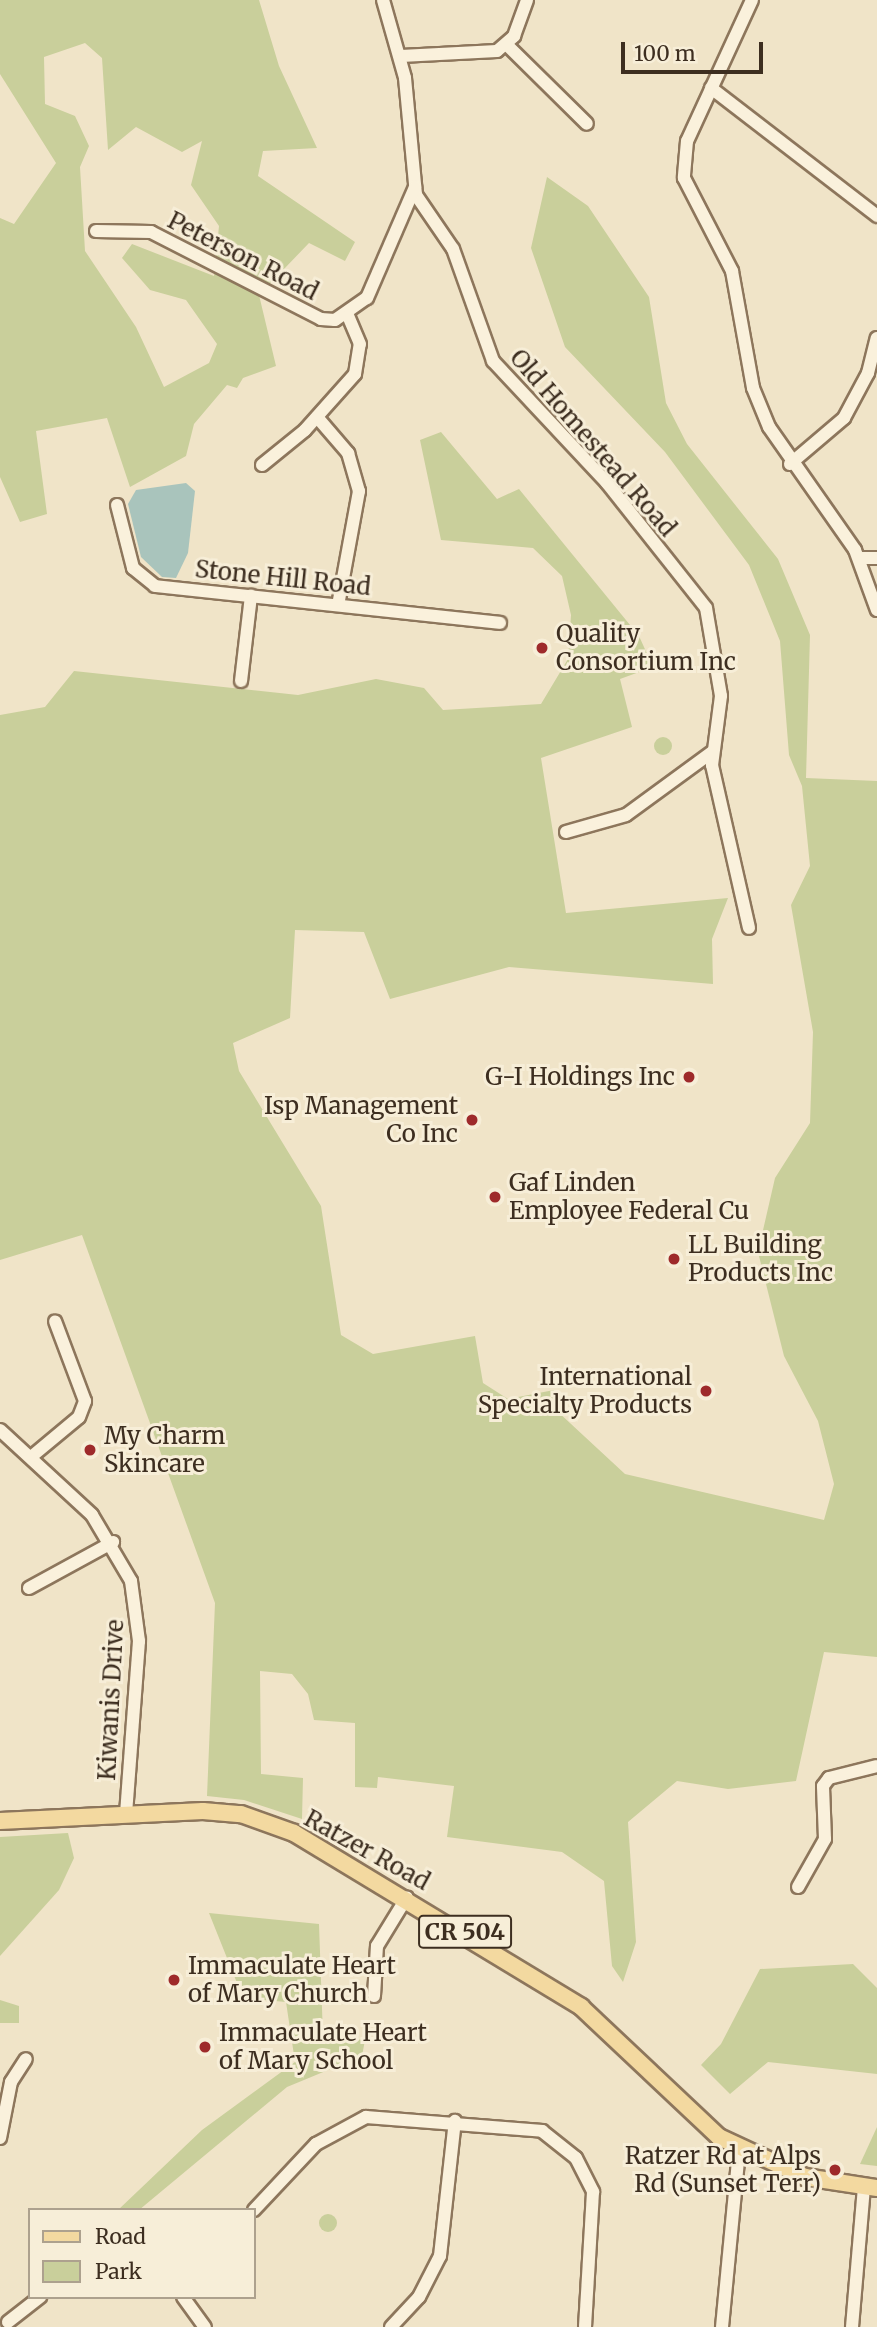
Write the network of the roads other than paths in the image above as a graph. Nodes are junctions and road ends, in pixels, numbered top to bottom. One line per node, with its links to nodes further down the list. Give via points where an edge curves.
1 (383, 0): 5 (street, Old Homestead Road)
2 (527, 0): 4 (street)
3 (752, 0): 6 (street)
4 (507, 45): 5 (street); 7 (street)
5 (401, 55): 8 (street, Old Homestead Road)
6 (711, 88): 9 (street); 14 (street, via 687,141 684,178 732,271 753,387)
7 (587, 124)
8 (415, 187): 11 (street, via 373,287); 24 (street, Old Homestead Road, via 453,249 501,374 579,451 697,591 720,668)
9 (877, 216)
10 (96, 231): 11 (street, Peterson Road, via 151,232 321,319)
11 (348, 316): 13 (street, via 358,334 358,364)
12 (877, 338): 14 (street, via 868,373 844,418)
13 (317, 417): 15 (street); 20 (street, via 348,453 359,491)
14 (790, 464): 17 (street)
15 (262, 465)
16 (117, 505): 19 (street, Stone Hill Road, via 129,557 147,582)
17 (859, 558): 18 (street); 21 (street)
18 (877, 558)
19 (251, 596): 20 (street, Stone Hill Road); 23 (street)
20 (338, 605): 22 (street, Stone Hill Road)
21 (877, 610)
22 (500, 623)
23 (241, 681)
24 (712, 752): 25 (street, via 626,816); 26 (street, Old Homestead Road)
25 (566, 832)
26 (750, 928)
27 (55, 1321): 29 (street, via 85,1401 79,1417)
28 (0, 1430): 29 (street, Kiwanis Drive)
29 (31, 1457): 30 (street, Kiwanis Drive)
30 (113, 1542): 31 (street); 33 (street, Kiwanis Drive, via 131,1581 138,1621)
31 (29, 1588)
32 (877, 1766): 35 (street, via 829,1778 823,1786 825,1839)
33 (126, 1814): 34 (main road, Ratzer Road / CR 504); 36 (main road, Ratzer Road / CR 504, via 203,1811 257,1819)
34 (0, 1821)
35 (798, 1887)
36 (407, 1898): 37 (street, via 377,1946); 41 (main road, Ratzer Road / CR 504, via 581,2007 708,2128)
37 (374, 1996)
38 (26, 2059): 40 (street, via 11,2082)
39 (455, 2121): 43 (street, via 380,2115 351,2121 316,2144); 48 (street, via 440,2256 419,2297); 49 (street, via 542,2131 566,2147 584,2171 594,2204)
40 (0, 2138)
41 (739, 2149): 42 (main road, Ratzer Road / CR 504, via 805,2177); 50 (street)
42 (870, 2187): 51 (street)
43 (256, 2208)
44 (37, 2299): 46 (street)
45 (184, 2299): 47 (street)
46 (7, 2322)
47 (205, 2327)
48 (391, 2327)
49 (585, 2327)
50 (722, 2327)
51 (852, 2327)

